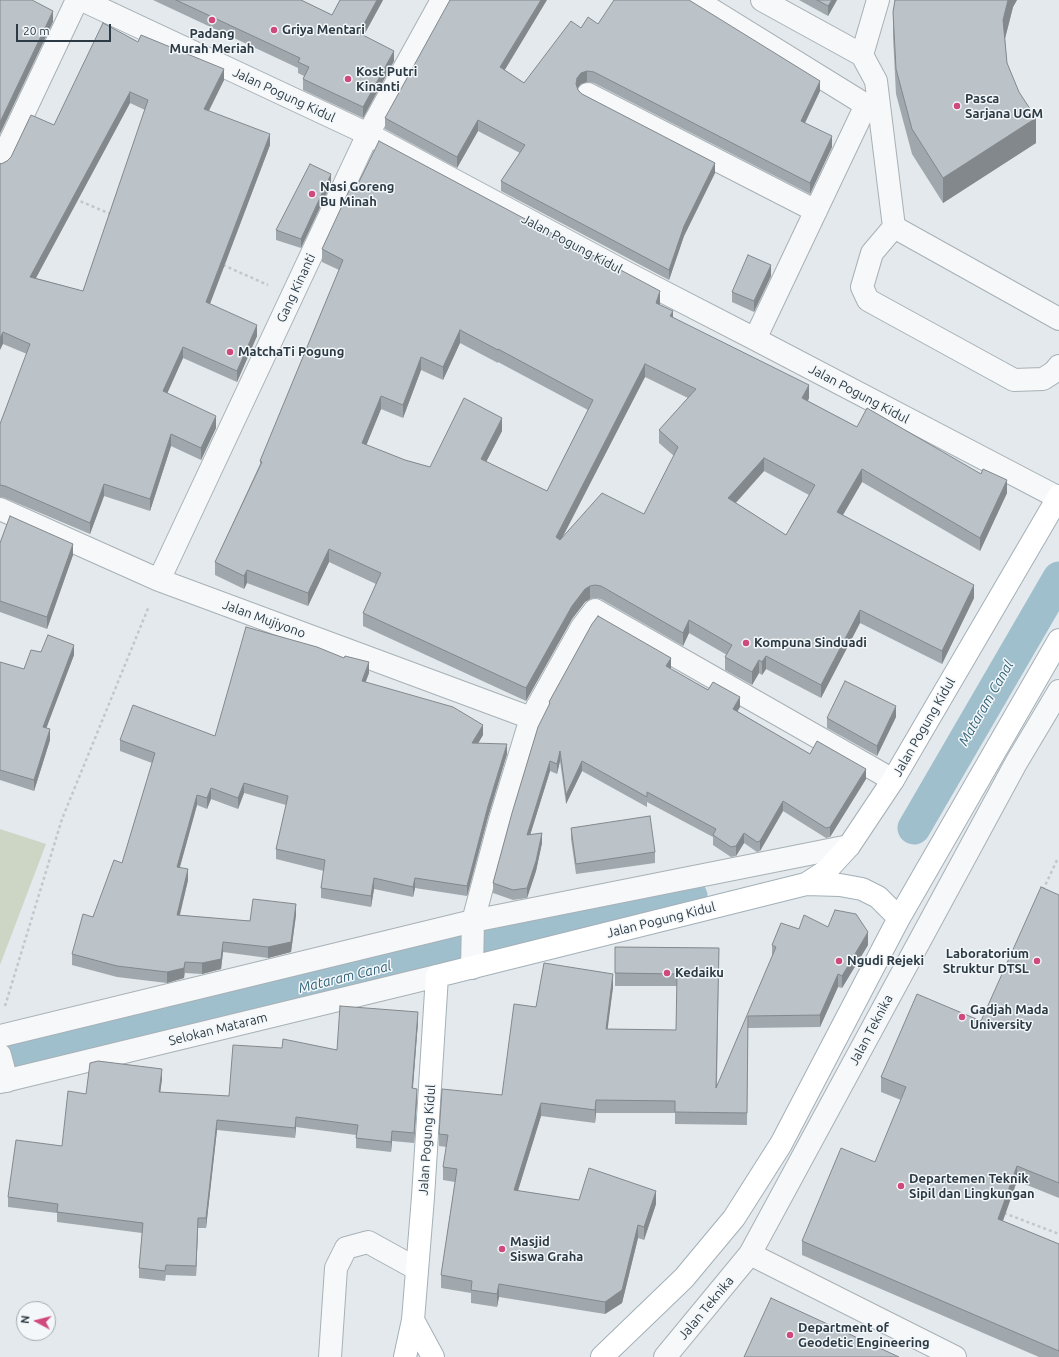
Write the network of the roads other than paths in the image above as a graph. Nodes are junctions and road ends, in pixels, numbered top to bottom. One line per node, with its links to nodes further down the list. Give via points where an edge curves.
1 (77, 0): 10 (street)
2 (82, 0): 9 (street, Jalan Pogung Kidul)
3 (442, 0): 9 (street, Gang Kinanti)
4 (696, 0): 11 (street, via 865,104)
5 (762, 0): 7 (street)
6 (878, 0): 7 (street)
7 (862, 55): 12 (street, via 876,82)
8 (588, 94): 11 (street)
9 (368, 134): 14 (street, Jalan Pogung Kidul); 18 (street, Gang Kinanti)
10 (0, 163)
11 (816, 211): 14 (street)
12 (894, 227): 13 (street); 15 (street, via 872,253 862,287 868,300 1014,380 1043,379)
13 (1059, 319)
14 (755, 339): 16 (street, Jalan Pogung Kidul)
15 (1059, 366)
16 (1059, 497): 22 (main road, Jalan Pogung Kidul)
17 (0, 509): 18 (street, Jalan Mujiyono)
18 (159, 580): 21 (street, Jalan Mujiyono)
19 (1059, 640): 25 (main road)
20 (1059, 692): 31 (street, Jalan Teknika, via 1012,770)
21 (531, 718): 22 (street, via 582,627 595,610); 26 (street, via 500,820)
22 (893, 780): 23 (main road, Jalan Pogung Kidul)
23 (849, 846): 24 (main road, Jalan Pogung Kidul, via 826,871); 26 (street)
24 (806, 884): 25 (main road, via 840,885 862,889 878,898); 27 (main road, Jalan Pogung Kidul)
25 (898, 918): 37 (main road, via 781,1144 734,1218 684,1278)
26 (473, 925): 27 (street); 29 (street)
27 (471, 965): 28 (main road, Jalan Pogung Kidul)
28 (437, 976): 30 (street, Selokan Mataram); 32 (main road, Jalan Pogung Kidul)
29 (0, 1036)
30 (3, 1072)
31 (750, 1254): 38 (street, Jalan Teknika); 39 (street)
32 (417, 1268): 33 (main road, Jalan Pogung Kidul); 34 (street, via 368,1242 346,1248 336,1268)
33 (413, 1320): 35 (main road, Jalan Pogung Kidul); 36 (main road)
34 (330, 1357)
35 (405, 1357)
36 (433, 1357)
37 (602, 1357)
38 (665, 1357)
39 (955, 1357)

